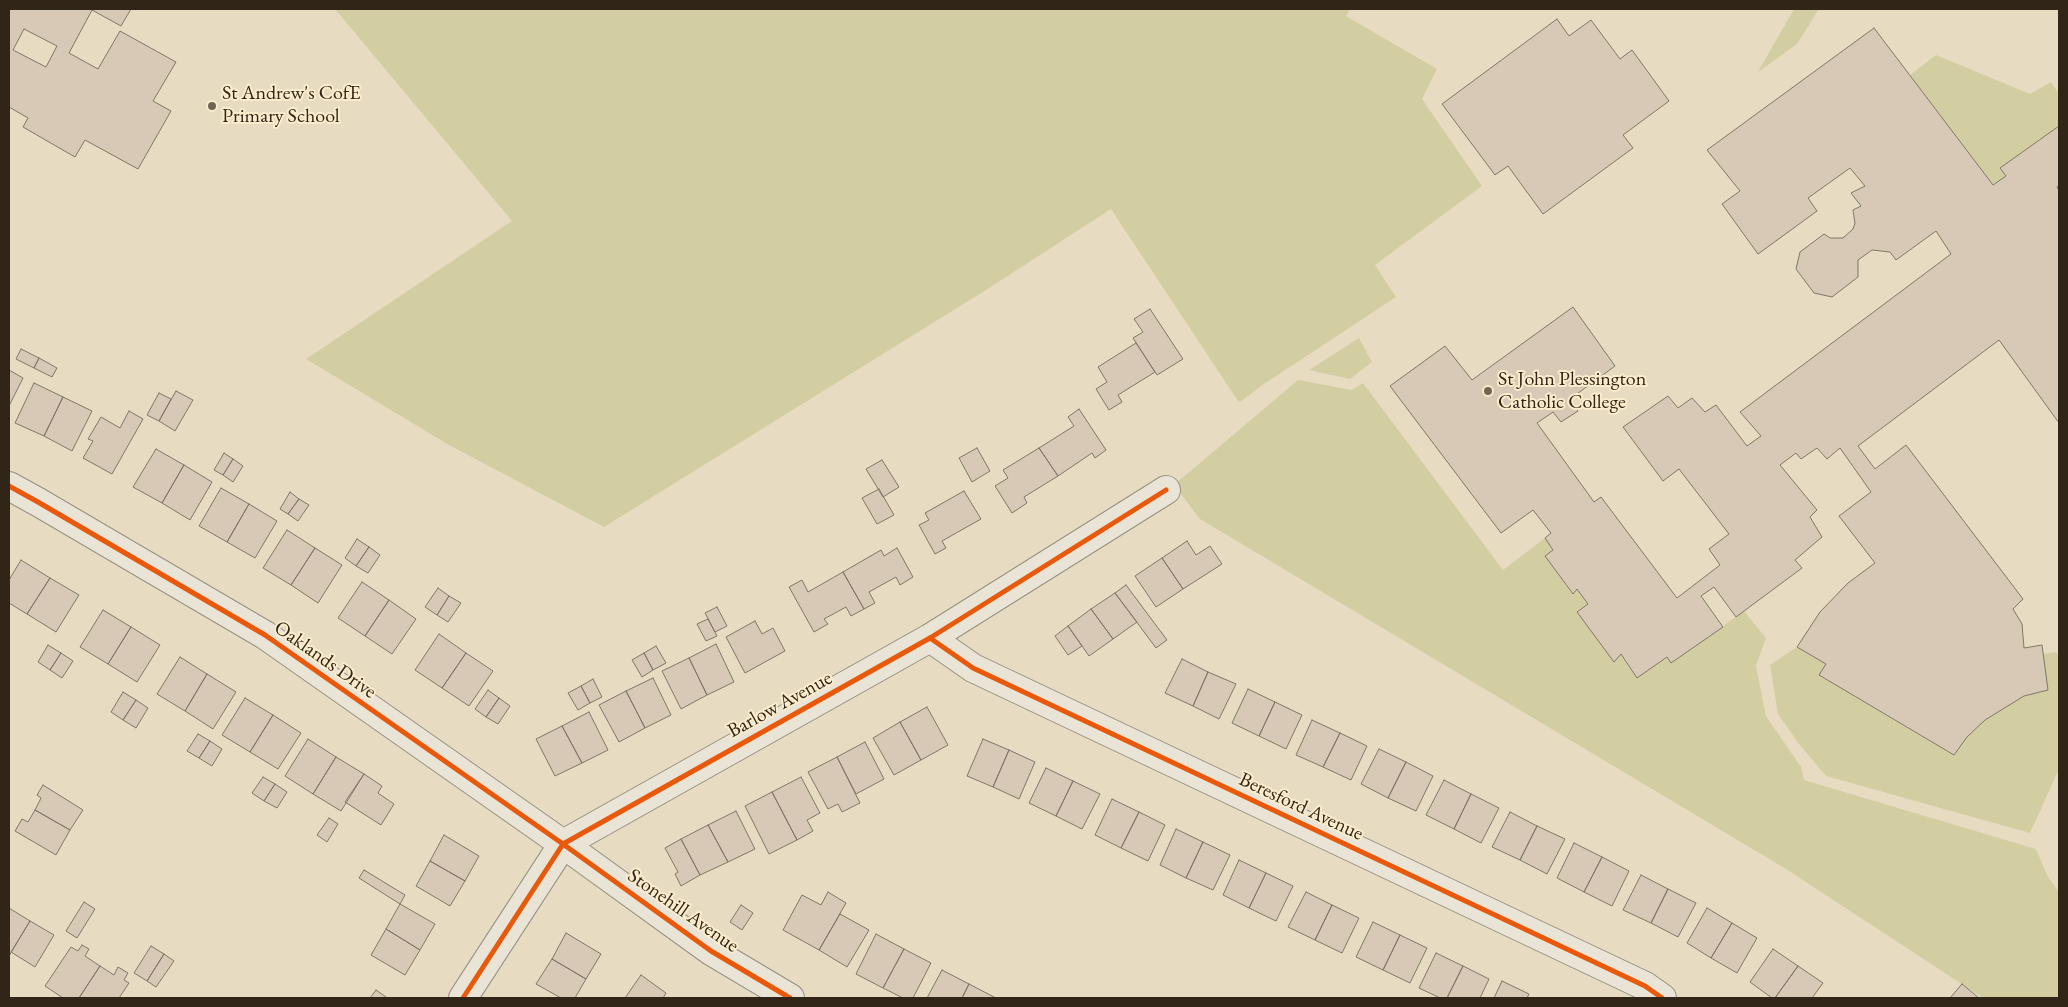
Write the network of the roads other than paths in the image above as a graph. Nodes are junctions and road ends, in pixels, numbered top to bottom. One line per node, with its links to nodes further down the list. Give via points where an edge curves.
1 (9, 486): 4 (street, Oaklands Drive, via 265,636)
2 (1166, 490): 3 (street, Barlow Avenue)
3 (930, 638): 4 (street, Barlow Avenue); 7 (street, Beresford Avenue, via 973,668 1645,986)
4 (563, 844): 5 (street, Barlow Avenue); 6 (street, Stonehill Avenue, via 711,951)
5 (463, 998)
6 (790, 998)
7 (1662, 998)

